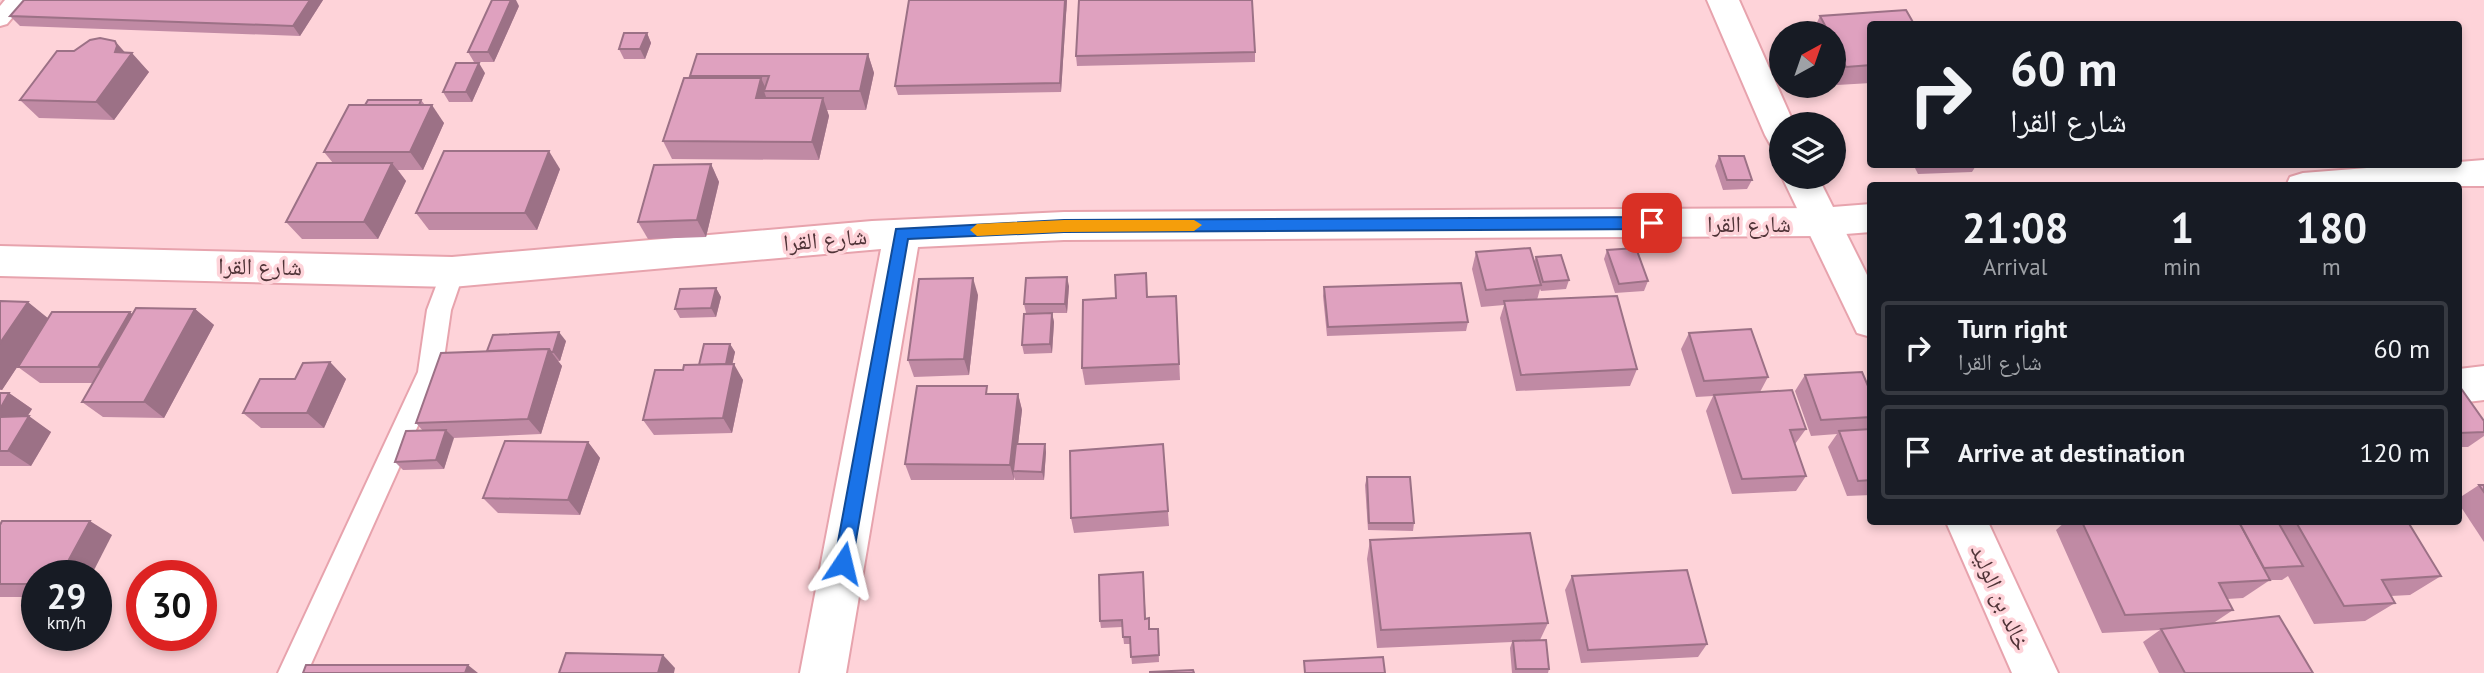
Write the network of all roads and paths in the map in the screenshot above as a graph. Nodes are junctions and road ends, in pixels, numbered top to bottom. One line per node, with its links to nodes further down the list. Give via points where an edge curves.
1 (17, 0): 3 (lane)
2 (1723, 0): 4 (street)
3 (0, 19)
4 (1772, 112)
5 (2484, 173): 6 (street)
6 (2350, 182)
7 (1805, 189): 9 (street)
8 (1867, 218): 9 (street, شارع القرا)
9 (1820, 222): 10 (street, شارع القرا, via 1064,226); 13 (street)
10 (902, 233): 12 (street, شارع القرا); 18 (street)
11 (0, 261): 12 (street, شارع القرا)
12 (452, 272): 17 (lane, via 439,310 430,372)
13 (1867, 314)
14 (2484, 383): 15 (street)
15 (2462, 386)
16 (1968, 525): 19 (street, خالد بن الوليد)
17 (292, 673)
18 (823, 673)
19 (2035, 673)

